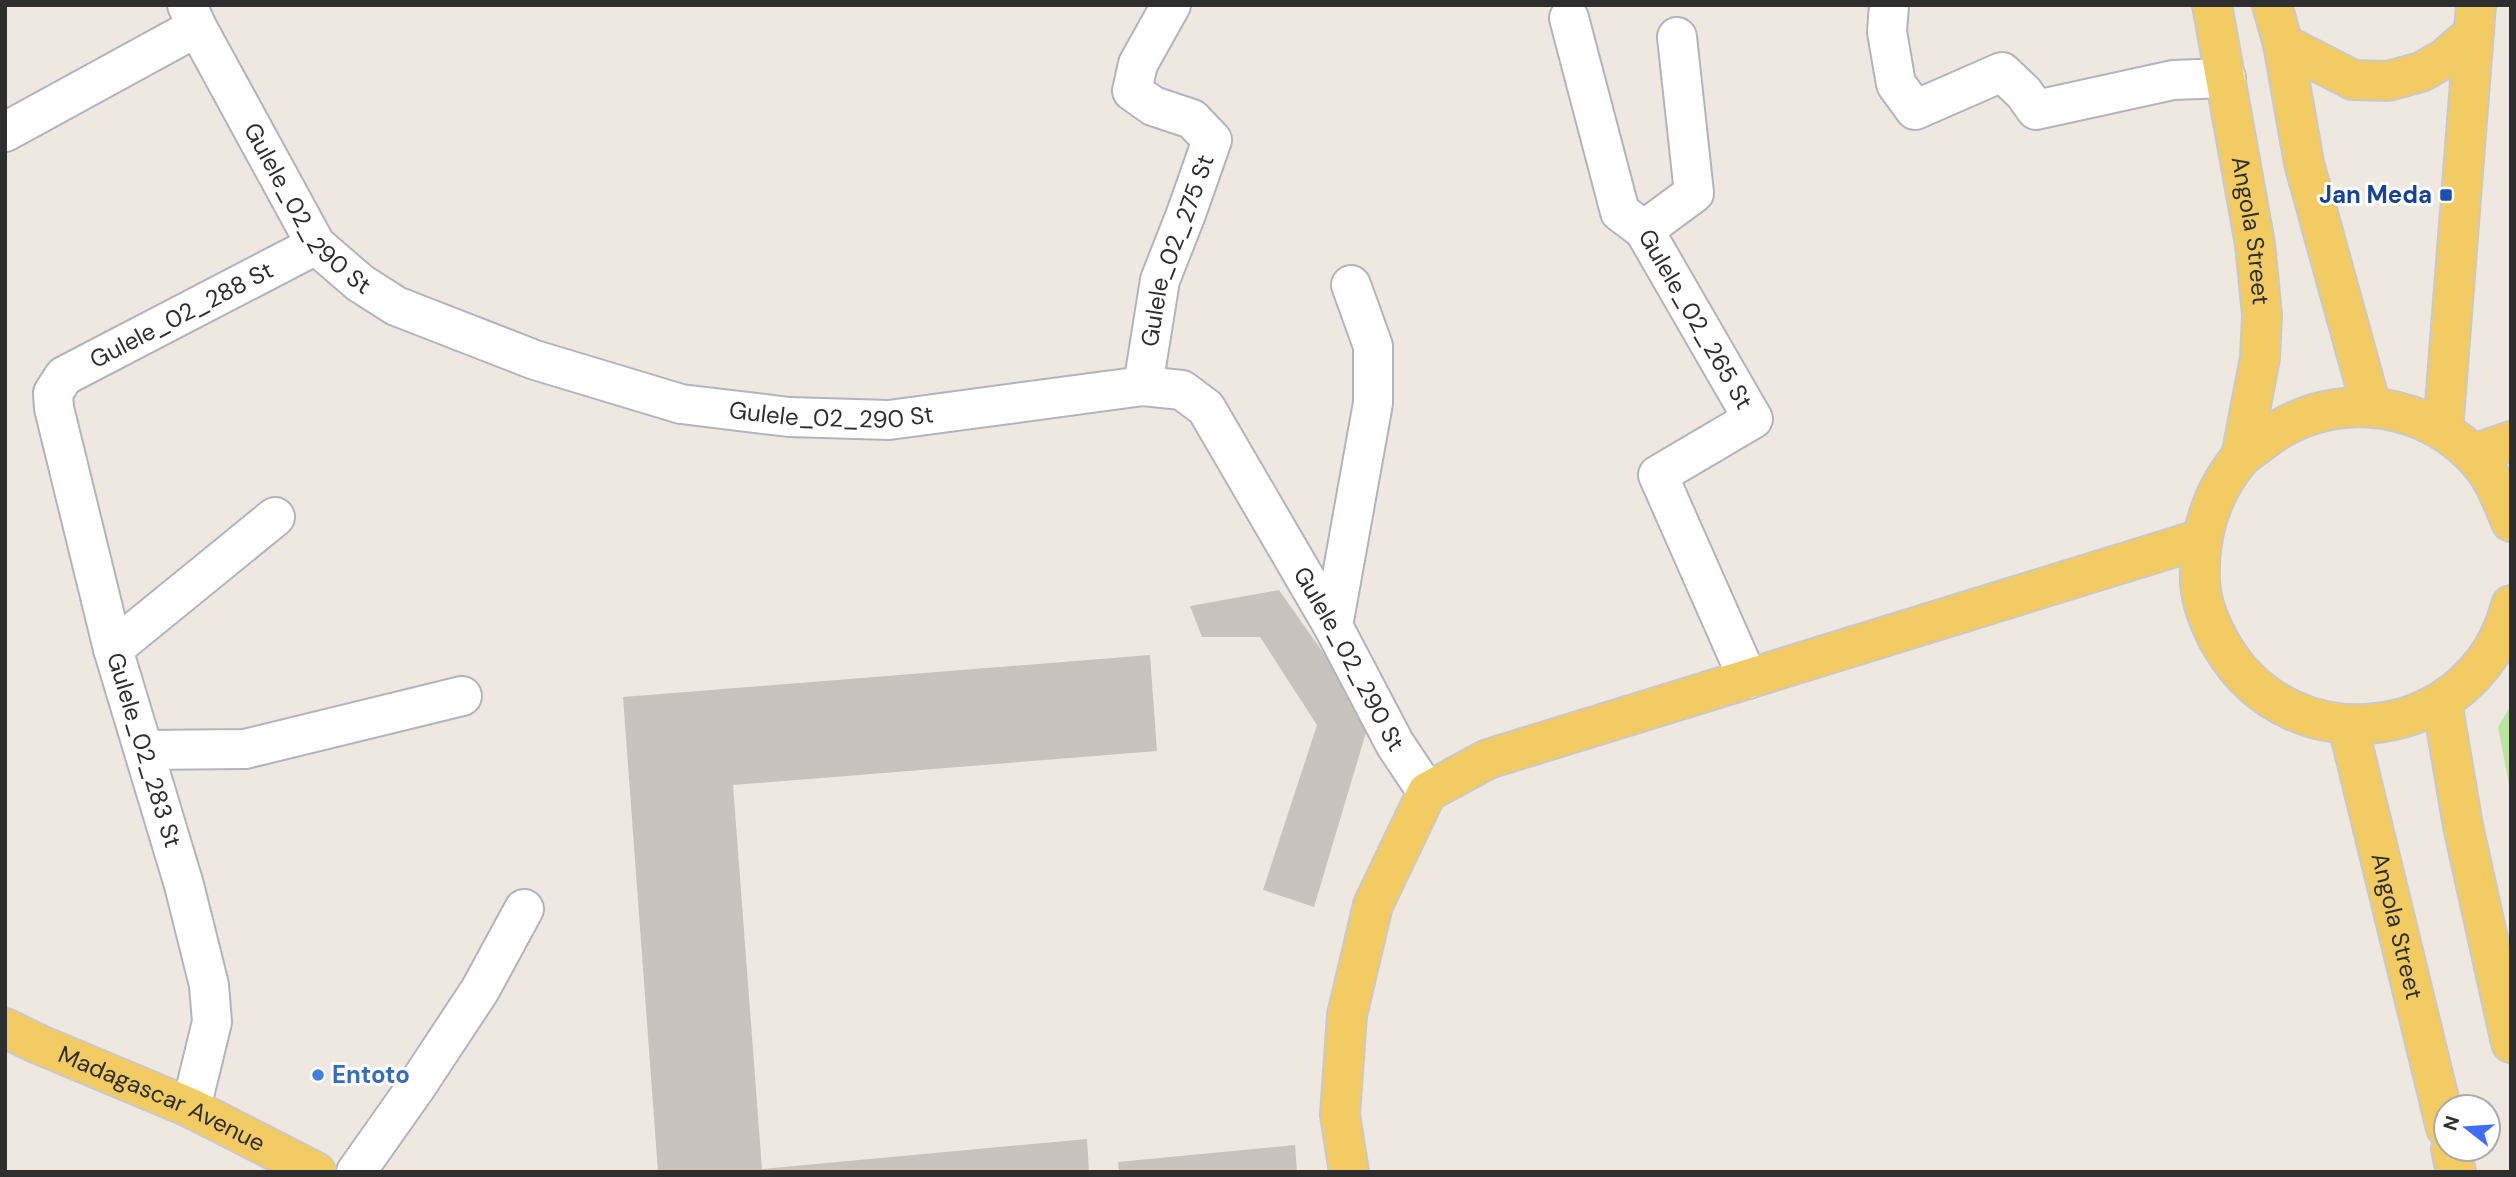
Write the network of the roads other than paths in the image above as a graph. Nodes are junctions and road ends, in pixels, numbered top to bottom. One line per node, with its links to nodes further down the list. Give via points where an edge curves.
1 (1171, 5): 15 (street, Gulele_02_275 St, via 1138,64 1132,91 1153,106 1192,119 1212,140 1160,280)
2 (1888, 5): 10 (street, via 1887,32 1896,84 1915,110 2002,72 2036,110 2173,80)
3 (2213, 5): 10 (main road, Angola Street)
4 (2272, 5): 9 (main road)
5 (192, 16): 11 (street); 13 (street, Gulele_02_290 St)
6 (1569, 18): 12 (street, via 1620,212)
7 (2475, 19): 9 (main road, via 2444,59 2421,72 2388,81 2353,80); 18 (main road)
8 (1677, 37): 12 (street, Gulele_02_265 St, via 1694,194)
9 (2283, 44): 17 (main road, via 2304,163)
10 (2226, 78): 21 (main road, Angola Street, via 2255,244 2262,315 2260,358)
11 (5, 132)
12 (1644, 230): 28 (street, Gulele_02_265 St, via 1753,419 1658,475)
13 (316, 245): 15 (street, Gulele_02_290 St, via 360,284 396,306 535,360 681,404 789,417 890,420); 16 (street, Gulele_02_288 St, via 64,376)
14 (1351, 285): 26 (street, via 1373,346 1373,403)
15 (1143, 386): 26 (street, Gulele_02_290 St, via 1182,390 1206,408)
16 (53, 393): 27 (street, Gulele_02_283 St)
17 (2371, 406): 18 (main road, via 2408,413); 21 (main road, via 2323,410 2278,428)
18 (2443, 429): 20 (main road)
19 (2511, 441): 20 (main road)
20 (2473, 454): 23 (main road, via 2497,486)
21 (2241, 457): 24 (main road, via 2216,496)
22 (275, 517): 27 (street)
23 (2511, 522)
24 (2201, 539): 28 (main road); 31 (main road, via 2200,584 2211,627 2233,665 2266,696 2305,717)
25 (2511, 605): 30 (main road, via 2505,628 2479,670)
26 (1333, 626): 33 (street, Gulele_02_290 St, via 1395,744)
27 (113, 649): 32 (street, Gulele_02_283 St)
28 (1748, 679): 33 (main road, via 1488,759)
29 (462, 696): 32 (street, via 245,749)
30 (2442, 702): 31 (main road, via 2397,721); 36 (main road, via 2463,826)
31 (2348, 726): 37 (main road, Angola Street)
32 (144, 750): 38 (street, Gulele_02_283 St, via 209,985 212,1021)
33 (1427, 792): 41 (main road, via 1373,905 1347,1015 1340,1115)
34 (524, 909): 40 (street, via 480,990)
35 (5, 1028): 38 (main road, Madagascar Avenue)
36 (2511, 1043)
37 (2437, 1093)
38 (191, 1108): 39 (main road, Madagascar Avenue)
39 (316, 1172)
40 (356, 1172)
41 (1349, 1172)

